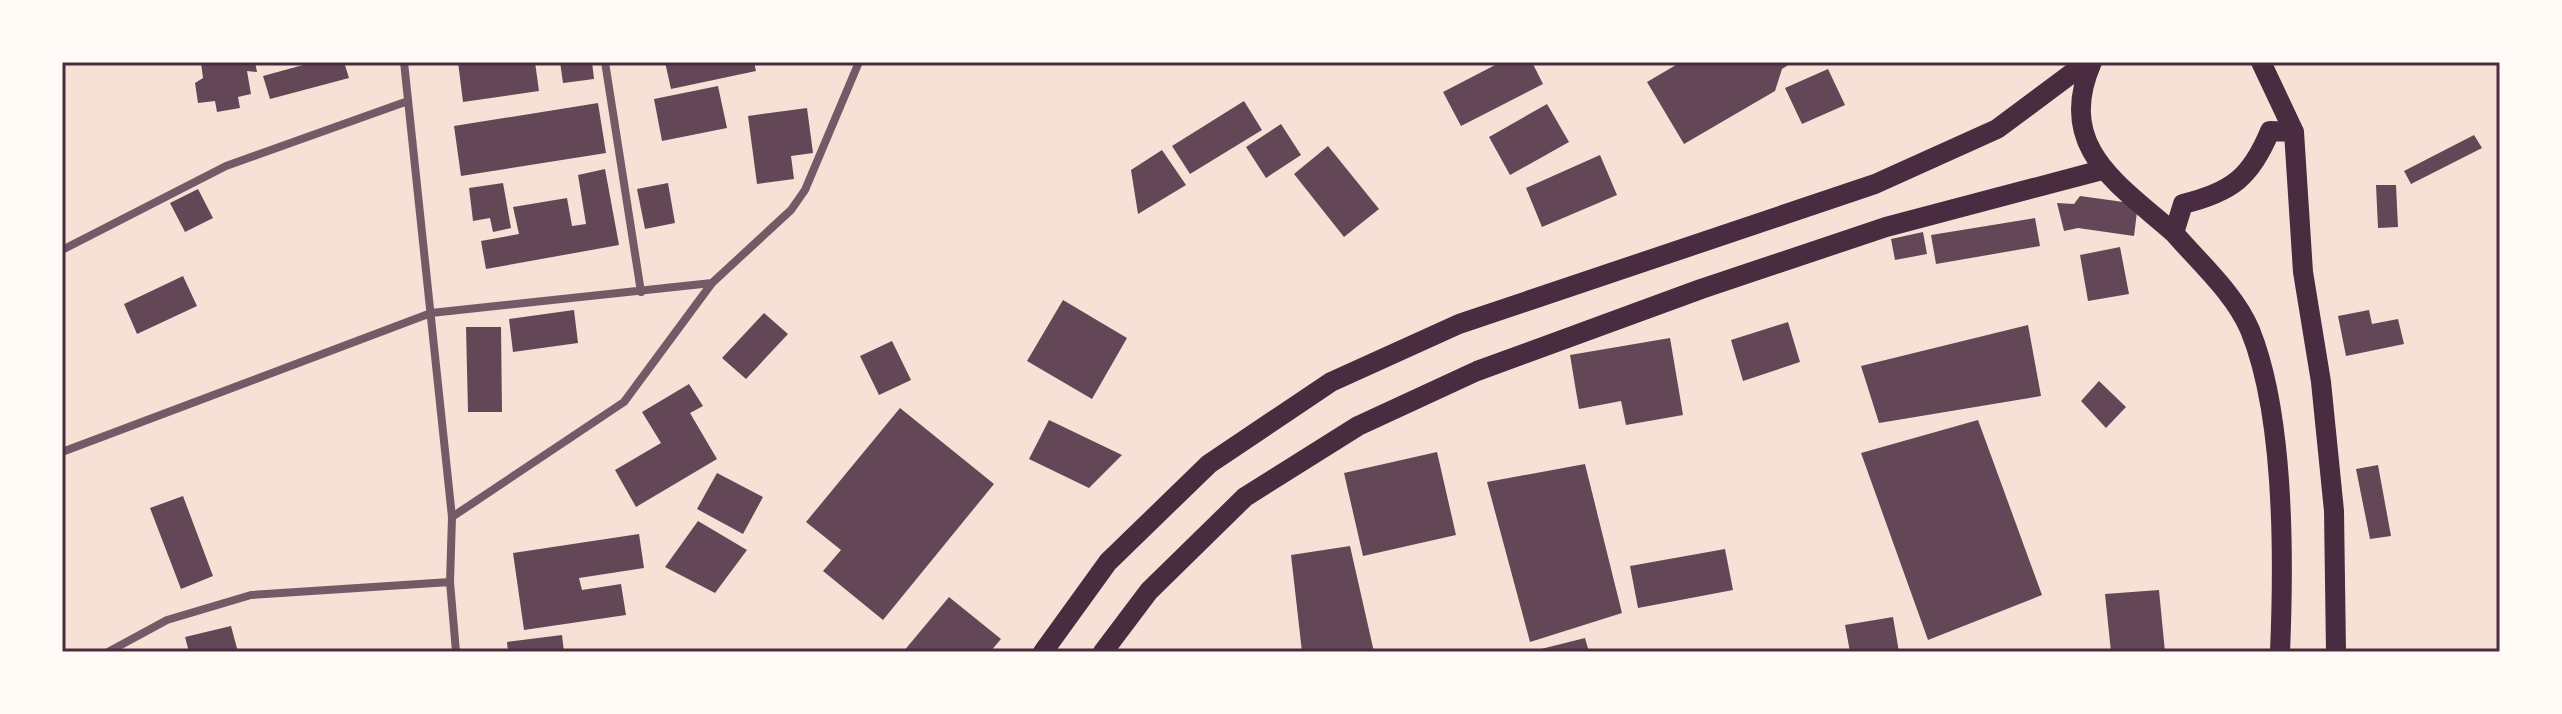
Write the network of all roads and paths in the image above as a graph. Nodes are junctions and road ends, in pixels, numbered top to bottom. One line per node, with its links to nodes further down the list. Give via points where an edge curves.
1 (404, 62): 6 (street)
2 (605, 62): 12 (street)
3 (859, 62): 11 (street, via 805,190 791,210)
4 (2090, 62): 8 (main road, via 2080,114 2087,144); 19 (main road, via 1997,129 1875,184 1459,324 1331,382 1209,464 1108,562)
5 (2261, 62): 7 (main road)
6 (408, 101): 10 (street, via 226,166); 13 (street)
7 (2294, 132): 9 (main road, via 2270,131 2258,159 2239,182 2212,197 2183,204); 22 (main road, via 2303,272 2334,511)
8 (2102, 170): 9 (main road); 20 (main road, via 1886,227 1701,289 1477,371 1358,426 1245,497 1149,591)
9 (2174, 233): 21 (main road, via 2249,327 2269,391 2279,504)
10 (62, 250)
11 (712, 283): 12 (street); 15 (street, via 624,402)
12 (641, 292): 13 (street)
13 (431, 313): 14 (street); 15 (street)
14 (62, 452)
15 (452, 517): 16 (street)
16 (450, 582): 17 (street, via 251,595 167,620); 18 (street)
17 (108, 652)
18 (456, 652)
19 (1043, 652)
20 (1103, 652)
21 (2280, 652)
22 (2336, 652)

